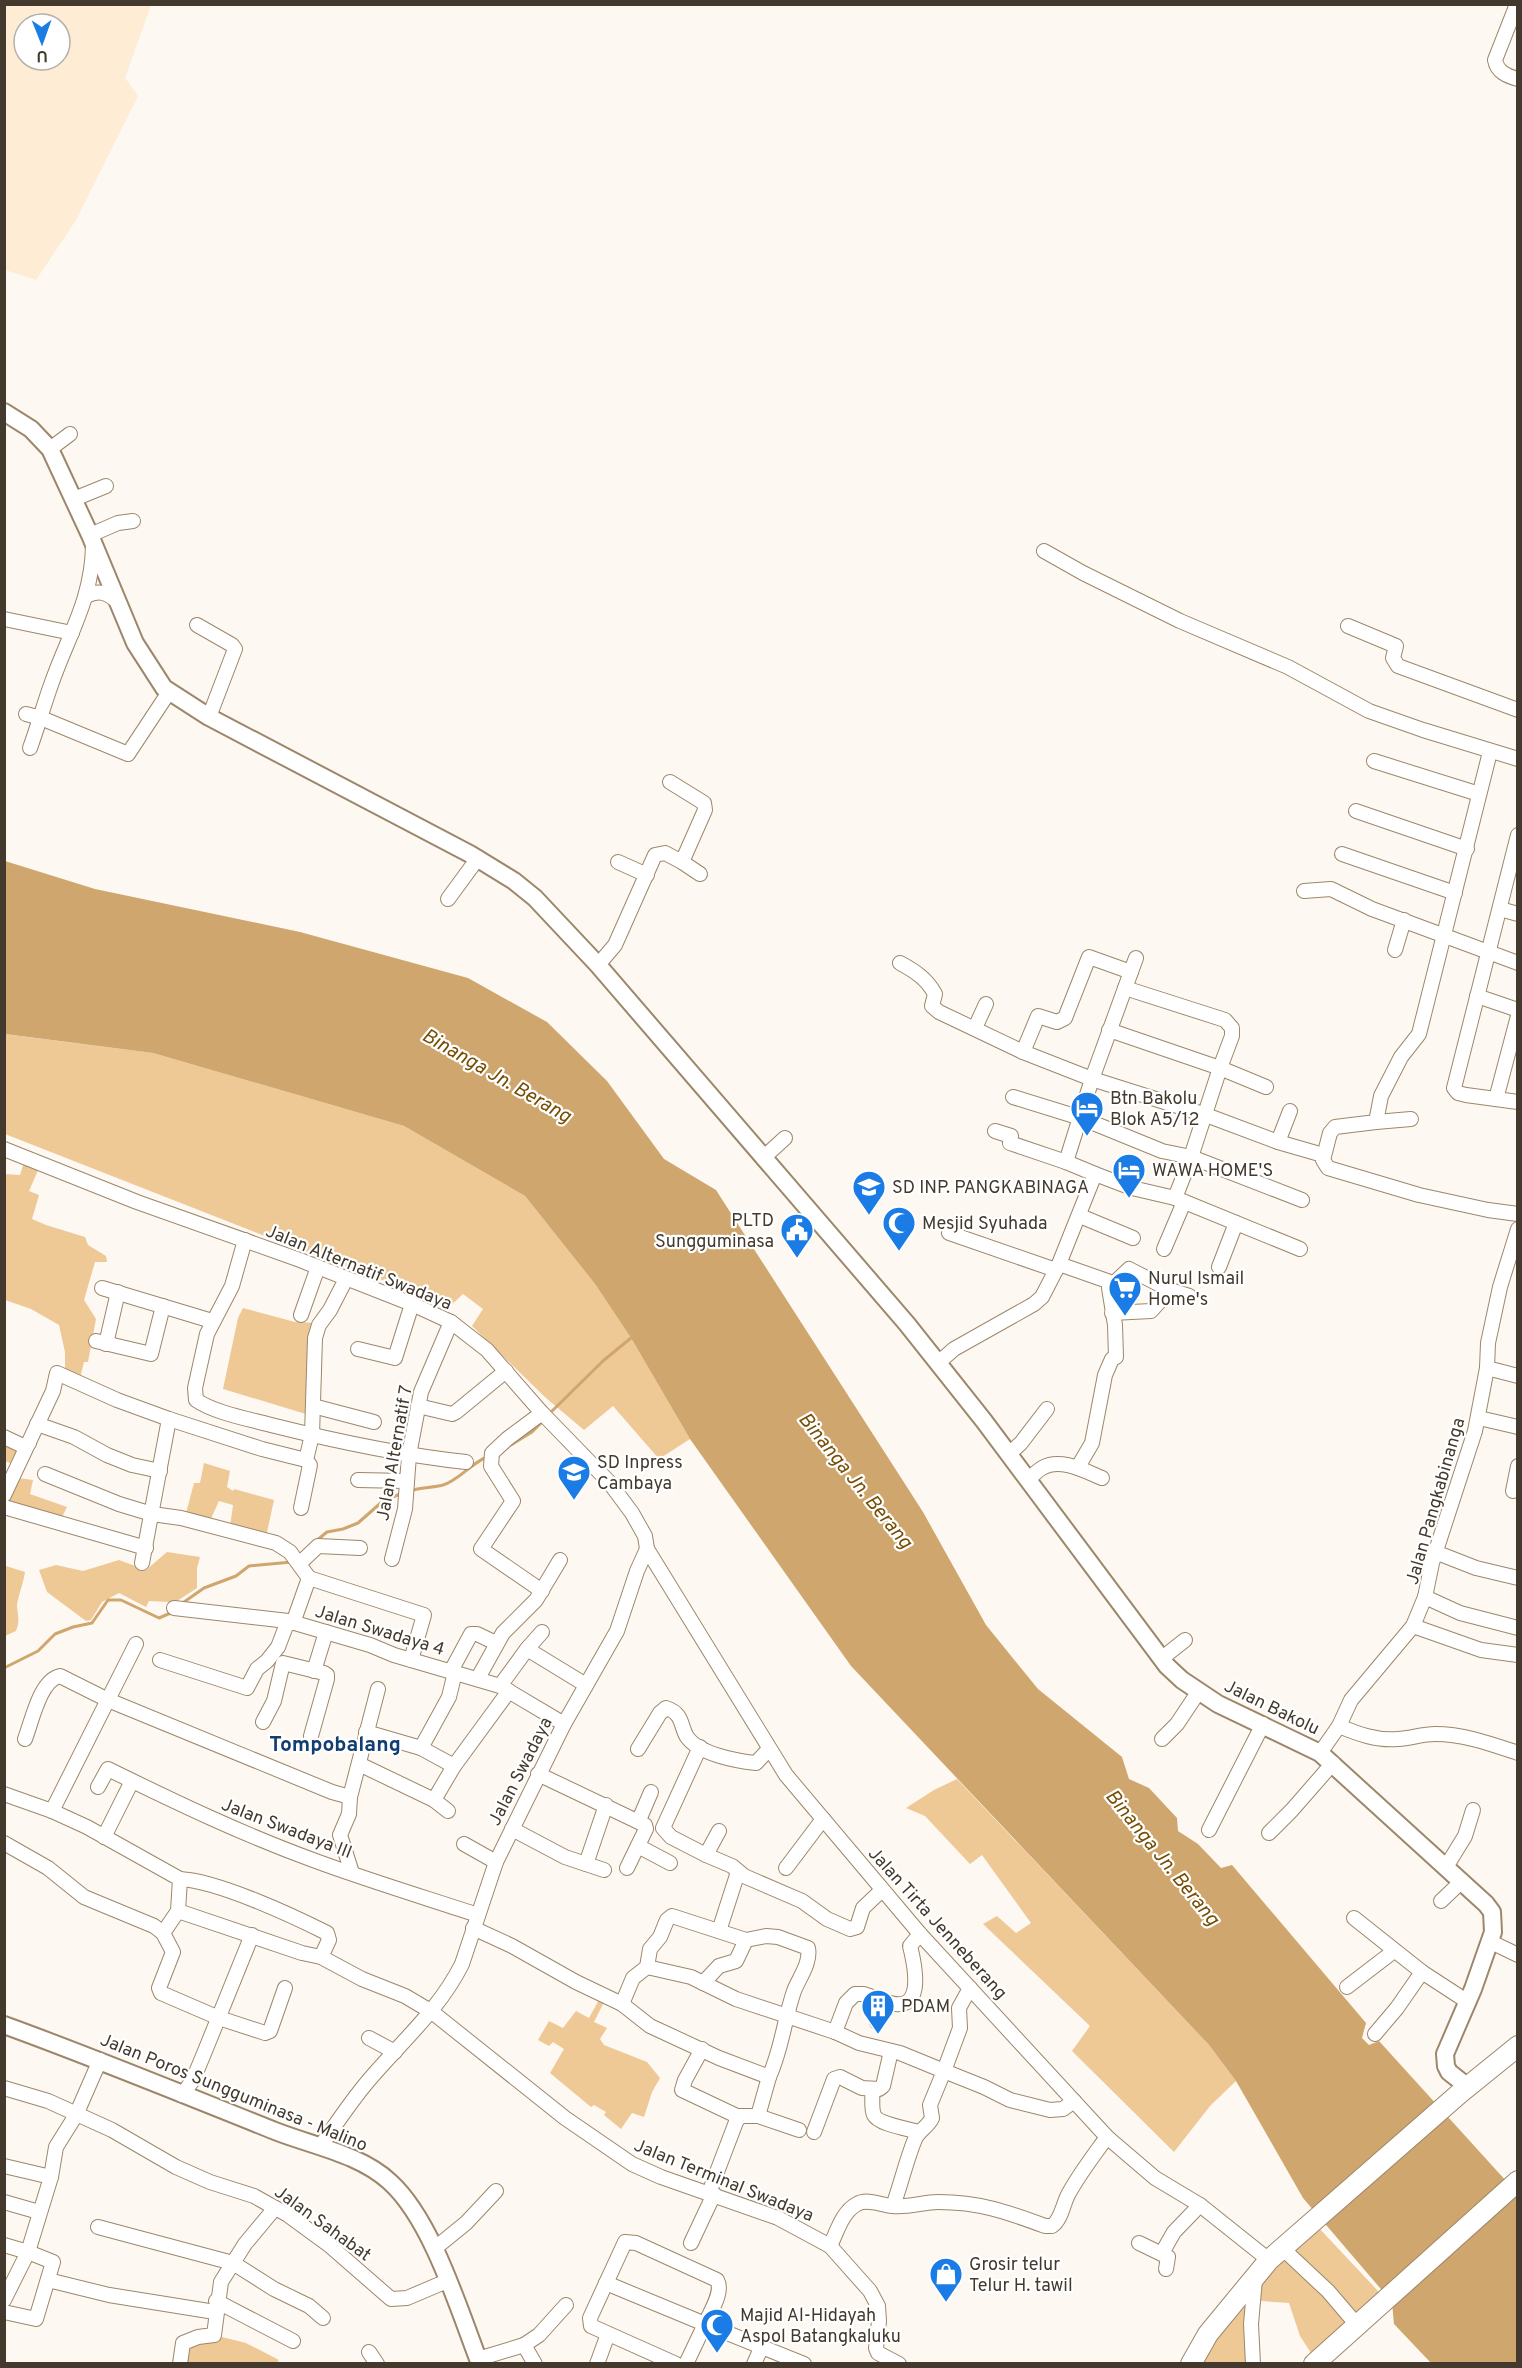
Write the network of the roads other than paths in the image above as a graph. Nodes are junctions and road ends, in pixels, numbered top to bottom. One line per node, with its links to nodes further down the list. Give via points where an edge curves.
1 (1517, 4): 2 (street, via 1495,60 1497,68)
2 (1518, 80)
3 (4, 412): 5 (main road, Jalan Bakolu, via 58,442)
4 (106, 486): 5 (street)
5 (78, 497): 7 (main road, Jalan Bakolu)
6 (133, 521): 7 (street, via 118,523)
7 (94, 535): 9 (street); 10 (main road, Jalan Bakolu)
8 (1044, 551): 21 (street, via 1180,621 1288,667 1369,711)
9 (86, 596): 10 (street, via 105,592); 14 (street)
10 (119, 603): 15 (main road, Jalan Bakolu, via 135,643 157,680)
11 (4, 619): 14 (street)
12 (197, 625): 19 (street, via 235,649)
13 (1348, 626): 16 (street, via 1396,646 1393,658 1398,666)
14 (72, 633): 18 (street)
15 (169, 692): 18 (street, via 128,754); 19 (main road, Jalan Bakolu)
16 (1518, 710)
17 (26, 714): 18 (street)
18 (41, 717): 20 (street)
19 (208, 717): 30 (main road, Jalan Bakolu)
20 (30, 748)
21 (1490, 752): 22 (street); 25 (street)
22 (1518, 759)
23 (1374, 762): 25 (street)
24 (670, 782): 32 (street, via 704,802 705,807)
25 (1479, 794): 28 (street)
26 (1356, 811): 28 (street)
27 (1518, 835): 38 (street)
28 (1467, 849): 36 (street)
29 (1342, 854): 36 (street)
30 (478, 858): 37 (street); 45 (main road, Jalan Bakolu, via 527,890)
31 (618, 862): 34 (street)
32 (682, 862): 33 (street); 34 (street, via 661,852 655,855)
33 (700, 874)
34 (647, 875): 45 (street, via 623,930)
35 (1304, 891): 40 (street, via 1331,889)
36 (1455, 893): 41 (street)
37 (448, 899)
38 (1500, 909): 39 (street); 43 (street)
39 (1518, 914)
40 (1404, 920): 41 (street); 42 (street)
41 (1445, 937): 43 (street); 67 (street, via 1419,1034 1401,1057 1381,1096)
42 (1395, 950)
43 (1488, 952): 47 (street); 50 (street)
44 (1136, 958): 48 (street)
45 (602, 961): 72 (main road, Jalan Bakolu)
46 (900, 963): 54 (street, via 931,987 934,1008)
47 (1518, 963)
48 (1131, 972): 49 (street); 56 (street, via 1089,957 1065,1018 1057,1022 1038,1016)
49 (1125, 988): 55 (street); 57 (street, via 1229,1023 1233,1036)
50 (1477, 996): 52 (street); 61 (street, via 1454,1088 1458,1093)
51 (986, 1004): 54 (street)
52 (1518, 1010)
53 (1518, 1016): 61 (street)
54 (975, 1028): 56 (street)
55 (1109, 1030): 57 (street); 58 (street)
56 (1023, 1052): 58 (street)
57 (1220, 1068): 59 (street); 64 (street)
58 (1092, 1080): 64 (street); 65 (street)
59 (1266, 1087)
60 (1013, 1097): 65 (street)
61 (1496, 1099): 62 (street)
62 (1518, 1102)
63 (1290, 1111): 70 (street)
64 (1206, 1115): 70 (street); 74 (street)
65 (1081, 1118): 74 (street, via 1162,1151); 75 (street)
66 (1411, 1119): 67 (street)
67 (1376, 1122): 73 (street, via 1335,1127)
68 (995, 1131): 75 (street, via 1011,1136 1010,1143)
69 (785, 1138): 72 (street)
70 (1278, 1142): 73 (street)
71 (4, 1149): 85 (street, Jalan Alternatif Swadaya)
72 (766, 1155): 104 (main road, Jalan Bakolu)
73 (1323, 1155): 79 (street, via 1328,1168 1409,1193)
74 (1191, 1157): 77 (street); 78 (street)
75 (1066, 1162): 76 (street)
76 (1095, 1174): 77 (street); 80 (street)
77 (1179, 1200): 81 (street); 86 (street)
78 (1302, 1200)
79 (1518, 1214)
80 (1080, 1216): 84 (street); 89 (street)
81 (1236, 1223): 87 (street); 90 (street)
82 (1518, 1229): 105 (street, Jalan Pangkabinanga, via 1500,1287)
83 (949, 1233): 89 (street)
84 (1133, 1238)
85 (245, 1240): 88 (street, Jalan Alternatif Swadaya); 101 (street, via 232,1286)
86 (1164, 1249)
87 (1300, 1249)
88 (318, 1267): 91 (street, Jalan Alternatif Swadaya); 100 (street)
89 (1057, 1267): 92 (street); 104 (street, via 1047,1290 1034,1304 954,1348)
90 (1219, 1267)
91 (346, 1279): 97 (street, Jalan Alternatif Swadaya); 108 (street, via 317,1329)
92 (1113, 1283): 94 (street, via 1129,1269); 99 (street, via 1109,1288)
93 (102, 1288): 95 (street)
94 (1170, 1290): 96 (street); 99 (street, via 1151,1311)
95 (118, 1292): 98 (street); 98 (street, via 101,1343 151,1354)
96 (1189, 1296)
97 (412, 1304): 102 (street, Jalan Alternatif Swadaya); 103 (street, via 395,1358)
98 (163, 1306): 101 (street)
99 (1112, 1312): 125 (street, via 1116,1356 1105,1375 1092,1443)
100 (301, 1315)
101 (212, 1321): 117 (street, via 202,1350 196,1400)
102 (451, 1323): 106 (street, Jalan Alternatif Swadaya, via 487,1350); 109 (street, Jalan Alternatif 7)
103 (358, 1349)
104 (938, 1364): 120 (main road, Jalan Bakolu)
105 (1487, 1368): 107 (street); 112 (street, Jalan Pangkabinanga)
106 (506, 1371): 109 (street, via 452,1414); 111 (street, Jalan Alternatif Swadaya)
107 (1518, 1376)
108 (313, 1406): 114 (street); 117 (street)
109 (418, 1406): 121 (street, Jalan Alternatif 7)
110 (1047, 1409): 120 (street)
111 (542, 1413): 139 (street, Jalan Alternatif Swadaya, via 609,1482 645,1536); 147 (street, via 492,1453 491,1466 513,1501 482,1549)
112 (1479, 1418): 116 (street); 140 (street, Jalan Pangkabinanga)
113 (169, 1419): 115 (street, via 57,1373); 122 (street); 126 (street)
114 (374, 1422)
115 (38, 1424): 119 (street); 126 (street, via 132,1465)
116 (1518, 1427)
117 (312, 1435): 121 (street); 122 (street)
118 (4, 1437): 119 (street, via 23,1446)
119 (29, 1443): 133 (street)
120 (1008, 1454): 130 (main road, Jalan Bakolu)
121 (409, 1455): 123 (street); 131 (street, Jalan Alternatif 7)
122 (306, 1460): 135 (street, via 310,1471)
123 (466, 1462)
124 (1518, 1466): 132 (street)
125 (1078, 1467): 128 (street); 130 (street, via 1047,1466)
126 (160, 1471): 136 (street)
127 (45, 1474): 136 (street)
128 (1102, 1478)
129 (358, 1480): 131 (street)
130 (1028, 1480): 160 (main road, Jalan Bakolu)
131 (407, 1481): 141 (street, Jalan Alternatif 7, via 405,1509)
132 (1513, 1491)
133 (4, 1495)
134 (4, 1507): 137 (street)
135 (301, 1508)
136 (153, 1514): 137 (street); 144 (street, via 276,1543)
137 (146, 1548): 143 (street)
138 (360, 1548): 144 (street, via 318,1546)
139 (647, 1549): 166 (street, Jalan Swadaya, via 617,1631); 182 (street, Jalan Tirta Jenneberang)
140 (1435, 1552): 146 (street, via 1476,1568); 148 (street, Jalan Pangkabinanga)
141 (392, 1558)
142 (560, 1560): 147 (street)
143 (142, 1563)
144 (299, 1564): 145 (street)
145 (309, 1578): 150 (street); 162 (street, via 423,1615)
146 (1518, 1578)
147 (542, 1591): 156 (street)
148 (1425, 1597): 151 (street, Jalan Pangkabinanga); 152 (street, via 1460,1613)
149 (174, 1608): 150 (street, Jalan Swadaya 4)
150 (290, 1622): 153 (street, Jalan Swadaya 4); 161 (street, via 278,1647 256,1669 245,1689)
151 (1413, 1626): 159 (street, via 1481,1650); 174 (street, Jalan Pangkabinanga, via 1351,1700)
152 (1518, 1628)
153 (326, 1632): 162 (street, Jalan Swadaya 4); 163 (street)
154 (542, 1632): 158 (street)
155 (1185, 1640): 160 (street)
156 (496, 1642): 164 (street, via 471,1634); 165 (street)
157 (136, 1644): 170 (street)
158 (527, 1649): 166 (street); 167 (street)
159 (1518, 1655)
160 (1165, 1656): 169 (main road, Jalan Bakolu, via 1174,1673)
161 (160, 1660)
162 (411, 1660): 164 (street, Jalan Swadaya 4)
163 (314, 1671): 171 (street, via 283,1663 274,1701); 176 (street, via 328,1677)
164 (453, 1671): 165 (street, Jalan Swadaya 4); 180 (street, via 449,1697)
165 (478, 1678): 167 (street, Jalan Swadaya 4)
166 (586, 1685): 172 (street, Jalan Swadaya)
167 (505, 1688): 172 (street, Jalan Swadaya 4); 186 (street)
168 (378, 1689): 175 (street)
169 (1199, 1691): 173 (main road, Jalan Bakolu); 178 (street)
170 (108, 1700): 177 (street, via 60,1676 53,1677 44,1687); 192 (street); 195 (street)
171 (263, 1722)
172 (564, 1724): 187 (street, Jalan Swadaya)
173 (1263, 1724): 183 (main road, Jalan Bakolu); 201 (street)
174 (1339, 1726): 183 (street, Jalan Pangkabinanga); 184 (street, via 1383,1739 1455,1736)
175 (366, 1732): 180 (street); 185 (street)
176 (311, 1736)
177 (25, 1739)
178 (1162, 1739)
179 (700, 1747): 181 (street, via 686,1736 681,1720 666,1708); 182 (street, via 730,1760 756,1763); 208 (street, via 663,1828 671,1837)
180 (421, 1748): 186 (street)
181 (638, 1749)
182 (769, 1749): 198 (street, Jalan Tirta Jenneberang)
183 (1326, 1752): 203 (street, Jalan Pangkabinanga, via 1292,1810); 211 (main road, Jalan Bakolu)
184 (1518, 1753)
185 (359, 1764): 192 (street); 193 (street)
186 (454, 1766): 193 (street)
187 (538, 1774): 194 (street); 200 (street, Jalan Swadaya)
188 (132, 1781): 189 (street, Jalan Swadaya III, via 108,1769); 204 (street); 217 (street, Jalan Swadaya III, via 225,1824)
189 (98, 1787)
190 (651, 1792): 199 (street)
191 (4, 1794): 195 (street)
192 (350, 1797): 217 (street, via 349,1814 340,1838)
193 (434, 1800): 197 (street)
194 (606, 1805): 199 (street); 212 (street)
195 (52, 1810): 204 (street)
196 (1473, 1810): 211 (street, via 1465,1836)
197 (448, 1811)
198 (823, 1819): 214 (street); 220 (street, Jalan Tirta Jenneberang)
199 (639, 1820): 207 (street, via 646,1829)
200 (512, 1829): 209 (street, Jalan Swadaya); 212 (street)
201 (1209, 1830)
202 (719, 1831): 208 (street)
203 (1269, 1833)
204 (104, 1837): 218 (street)
205 (4, 1843): 226 (street, via 48,1868 84,1897)
206 (464, 1844): 209 (street)
207 (638, 1846): 210 (street); 213 (street)
208 (706, 1855): 216 (street)
209 (496, 1862): 224 (street, Jalan Swadaya)
210 (670, 1863)
211 (1449, 1863): 219 (main road, Jalan Bakolu)
212 (586, 1864): 215 (street)
213 (627, 1868)
214 (786, 1868)
215 (604, 1870)
216 (738, 1872): 220 (street, via 802,1901 849,1929 857,1927 863,1908); 225 (street)
217 (352, 1873): 224 (street, Jalan Swadaya III)
218 (180, 1879): 222 (street); 233 (street, via 225,1890 327,1933 329,1940)
219 (1462, 1881): 221 (street); 230 (main road, Jalan Bakolu, via 1492,1912)
220 (882, 1890): 227 (street, Jalan Tirta Jenneberang)
221 (1441, 1901)
222 (178, 1911): 226 (street); 228 (street, Jalan Terminal Swadaya)
223 (1354, 1918): 231 (street)
224 (475, 1922): 242 (street, Jalan Swadaya III, via 576,1982); 243 (street, Jalan Swadaya, via 462,1964)
225 (719, 1931): 229 (street); 234 (street, via 672,1916 650,1948)
226 (163, 1933): 245 (street, via 173,1952 159,1988 161,1993)
227 (920, 1934): 238 (street, Jalan Tirta Jenneberang); 240 (street, via 910,1946 915,1964 914,1994 902,2005)
228 (252, 1935): 233 (street, Jalan Terminal Swadaya); 245 (street)
229 (746, 1940): 236 (street, via 736,1961 719,1966); 244 (street, via 778,1937 809,1949)
230 (1494, 1944): 232 (street); 241 (main road, Jalan Bakolu)
231 (1394, 1951): 235 (street); 237 (street)
232 (1518, 1955)
233 (321, 1957): 243 (street, Jalan Terminal Swadaya)
234 (647, 1968): 236 (street); 242 (street, via 633,1978)
235 (1422, 1972): 241 (street); 249 (street)
236 (703, 1983): 244 (street)
237 (1347, 1987)
238 (970, 1988): 256 (street, via 959,2007 960,2028); 262 (street, Jalan Tirta Jenneberang)
239 (285, 1989): 245 (street, via 267,2032)
240 (884, 2001): 246 (street); 248 (street, via 864,1994 850,1997)
241 (1468, 2002): 260 (main road, Jalan Bakolu, via 1447,2046 1445,2061)
242 (622, 2004): 252 (street, Jalan Swadaya III, via 650,2026)
243 (432, 2012): 254 (street, Jalan Swadaya); 275 (street, Jalan Terminal Swadaya, via 616,2155 661,2177)
244 (788, 2018): 248 (street); 257 (street)
245 (219, 2019): 261 (street)
246 (877, 2022)
247 (4, 2025): 255 (main road, Jalan Poros Sungguminasa - Malino)
248 (835, 2032): 253 (street)
249 (1375, 2034)
250 (369, 2038): 254 (street)
251 (1518, 2046): 260 (highway)
252 (702, 2049): 257 (street, Jalan Swadaya III); 265 (street, via 682,2090)
253 (891, 2051): 256 (street); 259 (street, via 883,2086)
254 (395, 2052): 270 (street, Jalan Swadaya, via 350,2103)
255 (100, 2060): 261 (main road, Jalan Poros Sungguminasa - Malino); 263 (street)
256 (944, 2072): 262 (street, via 1010,2100 1050,2110 1063,2109); 268 (street, via 930,2105 932,2118)
257 (769, 2077): 264 (street)
258 (4, 2088): 263 (street, Jalan Sahabat, via 48,2101)
259 (872, 2090): 267 (street, via 834,2079); 268 (street, via 876,2117)
260 (1464, 2090): 289 (highway)
261 (183, 2095): 270 (main road, Jalan Poros Sungguminasa - Malino)
262 (1074, 2101): 269 (street, Jalan Tirta Jenneberang)
263 (76, 2115): 272 (street, via 56,2147); 279 (street, Jalan Sahabat, via 176,2167 254,2196)
264 (758, 2116): 265 (street); 266 (street)
265 (739, 2117): 275 (street)
266 (799, 2130)
267 (814, 2132)
268 (919, 2132): 278 (street)
269 (1107, 2137): 277 (street, Jalan Tirta Jenneberang, via 1155,2178); 278 (street, via 1085,2166 1052,2226 971,2203)
270 (320, 2148): 286 (main road, Jalan Poros Sungguminasa - Malino, via 367,2166 391,2183 423,2226)
271 (4, 2166): 272 (street)
272 (51, 2176): 280 (street)
273 (1518, 2181): 302 (highway)
274 (496, 2191): 286 (street)
275 (711, 2194): 282 (street); 285 (street, Jalan Terminal Swadaya, via 778,2218)
276 (4, 2202): 280 (street)
277 (1200, 2205): 288 (street, via 1174,2232); 289 (street, Jalan Tirta Jenneberang)
278 (893, 2206): 285 (street, via 860,2202 844,2217)
279 (275, 2208): 290 (street); 294 (street, Jalan Sahabat, via 329,2245 391,2299 401,2300)
280 (39, 2212): 287 (street)
281 (98, 2227): 290 (street)
282 (691, 2243)
283 (1139, 2243): 288 (street)
284 (4, 2245): 287 (street)
285 (830, 2246): 315 (street, Jalan Terminal Swadaya, via 870,2291 878,2306 876,2348)
286 (434, 2249): 294 (main road, Jalan Poros Sungguminasa - Malino)
287 (28, 2252): 293 (street, via 53,2262); 296 (street)
288 (1162, 2253): 291 (street, via 1169,2259)
289 (1276, 2254): 292 (highway); 302 (street, Jalan Tirta Jenneberang, via 1328,2291)
290 (233, 2263): 298 (street, via 220,2282); 300 (street)
291 (1166, 2269)
292 (1255, 2277): 316 (highway, via 1208,2334); 317 (street)
293 (48, 2280): 298 (street, via 109,2295); 299 (street, via 36,2319)
294 (447, 2281): 307 (main road, Jalan Poros Sungguminasa - Malino)
295 (606, 2283): 301 (street); 301 (street, via 625,2242 636,2243 717,2280 718,2294); 303 (street, via 589,2322)
296 (4, 2300)
297 (566, 2305): 305 (street, via 539,2335)
298 (216, 2307): 304 (street); 308 (street, via 213,2335 183,2343)
299 (4, 2312)
300 (323, 2318)
301 (705, 2324): 306 (street); 312 (street)
302 (1357, 2325): 318 (highway)
303 (608, 2334): 310 (street); 311 (street)
304 (293, 2341)
305 (524, 2345): 307 (street); 309 (street)
306 (762, 2346): 313 (street); 314 (street)
307 (479, 2361)
308 (180, 2364)
309 (535, 2364)
310 (597, 2364)
311 (676, 2364)
312 (686, 2364)
313 (754, 2364)
314 (804, 2364)
315 (898, 2364)
316 (1191, 2364)
317 (1253, 2364)
318 (1314, 2364)

